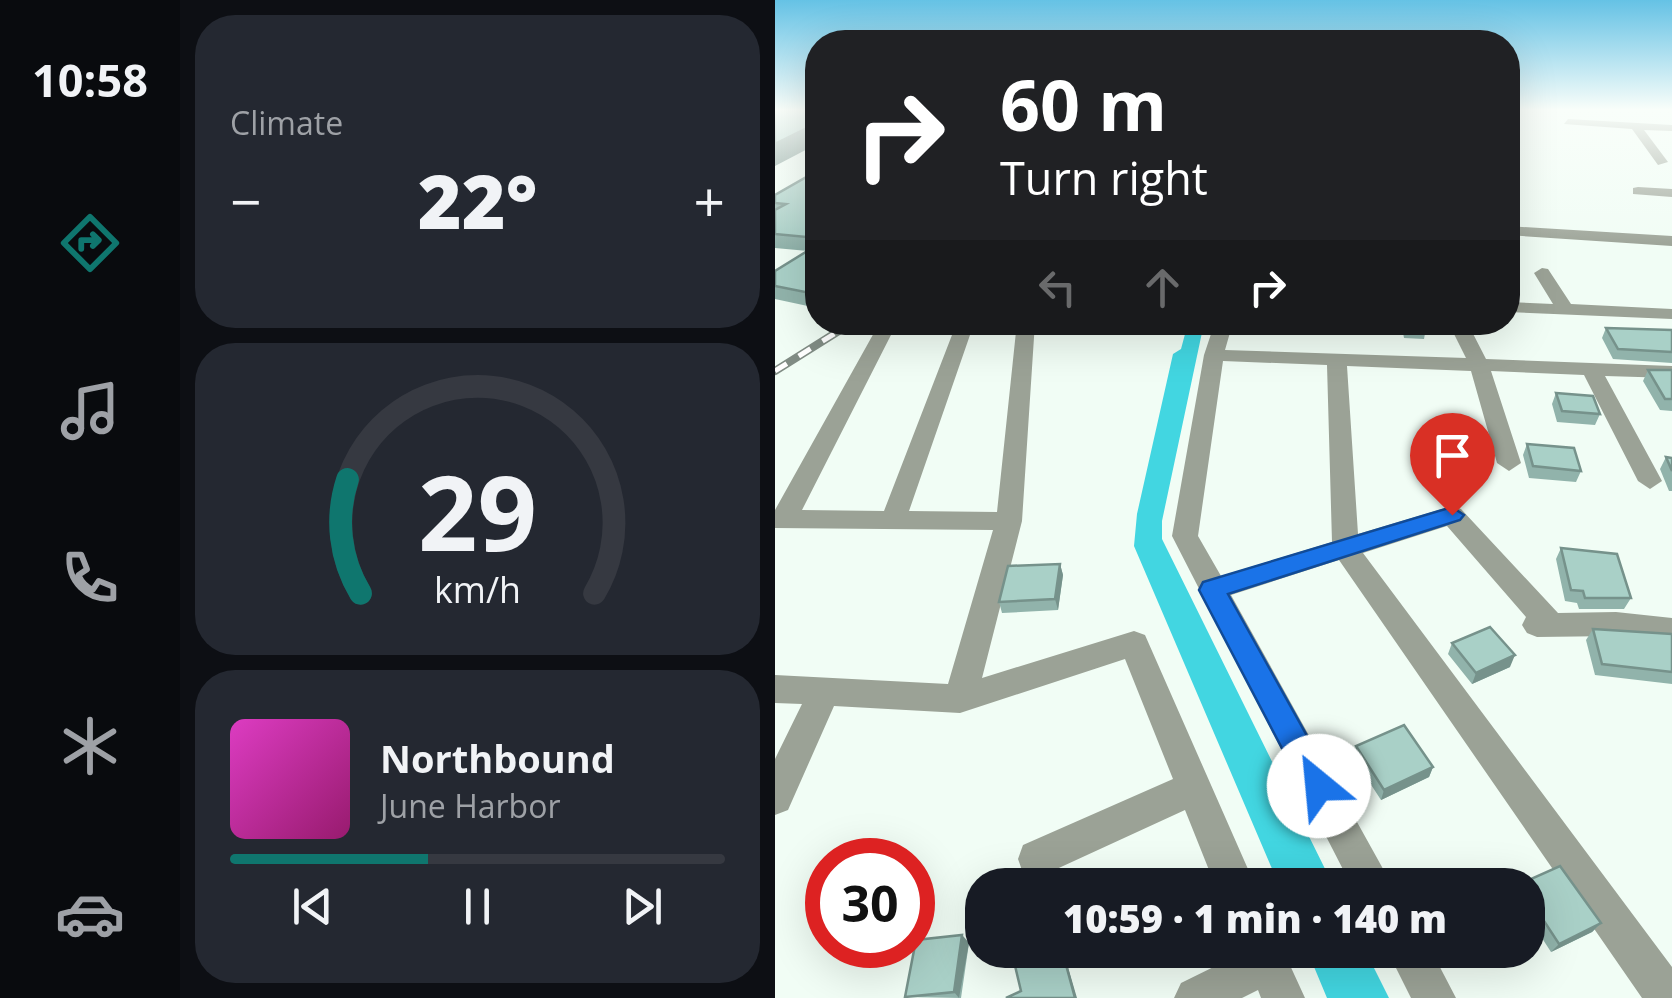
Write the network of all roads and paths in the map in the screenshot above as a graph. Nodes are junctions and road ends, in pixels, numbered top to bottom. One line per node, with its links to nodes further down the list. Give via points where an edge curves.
1 (1657, 156): 2 (street)
2 (1662, 162)
3 (1638, 191): 4 (street)
4 (1672, 194)
5 (1520, 231): 6 (street)
6 (1672, 242)
7 (1542, 273): 9 (street)
8 (1520, 308): 9 (street)
9 (1565, 310): 10 (street)
10 (1672, 314)
11 (882, 335): 23 (street)
12 (961, 335): 24 (street)
13 (1025, 335): 25 (street)
14 (1220, 335): 16 (street)
15 (1464, 335): 18 (street)
16 (1214, 355): 17 (street); 27 (street, via 1185,536)
17 (1337, 360): 18 (street); 26 (street)
18 (1479, 364): 19 (street); 21 (street)
19 (1591, 369): 20 (street); 22 (street)
20 (1672, 372)
21 (1509, 463)
22 (1650, 481)
23 (780, 519): 24 (street)
24 (893, 520): 25 (street)
25 (1009, 521): 31 (street)
26 (1346, 549): 27 (street); 28 (street, via 1452,515 1541,625); 41 (street)
27 (1212, 590): 36 (street)
28 (1672, 630)
29 (775, 690): 30 (street)
30 (825, 690): 31 (street); 33 (street)
31 (960, 698): 32 (street, via 1134,644)
32 (1194, 788): 34 (street); 35 (street)
33 (775, 797)
34 (1037, 859)
35 (1228, 868)
36 (1364, 868)
37 (1418, 968): 40 (street)
38 (1271, 970): 39 (street)
39 (1196, 998)
40 (1434, 998)
41 (1668, 998)

